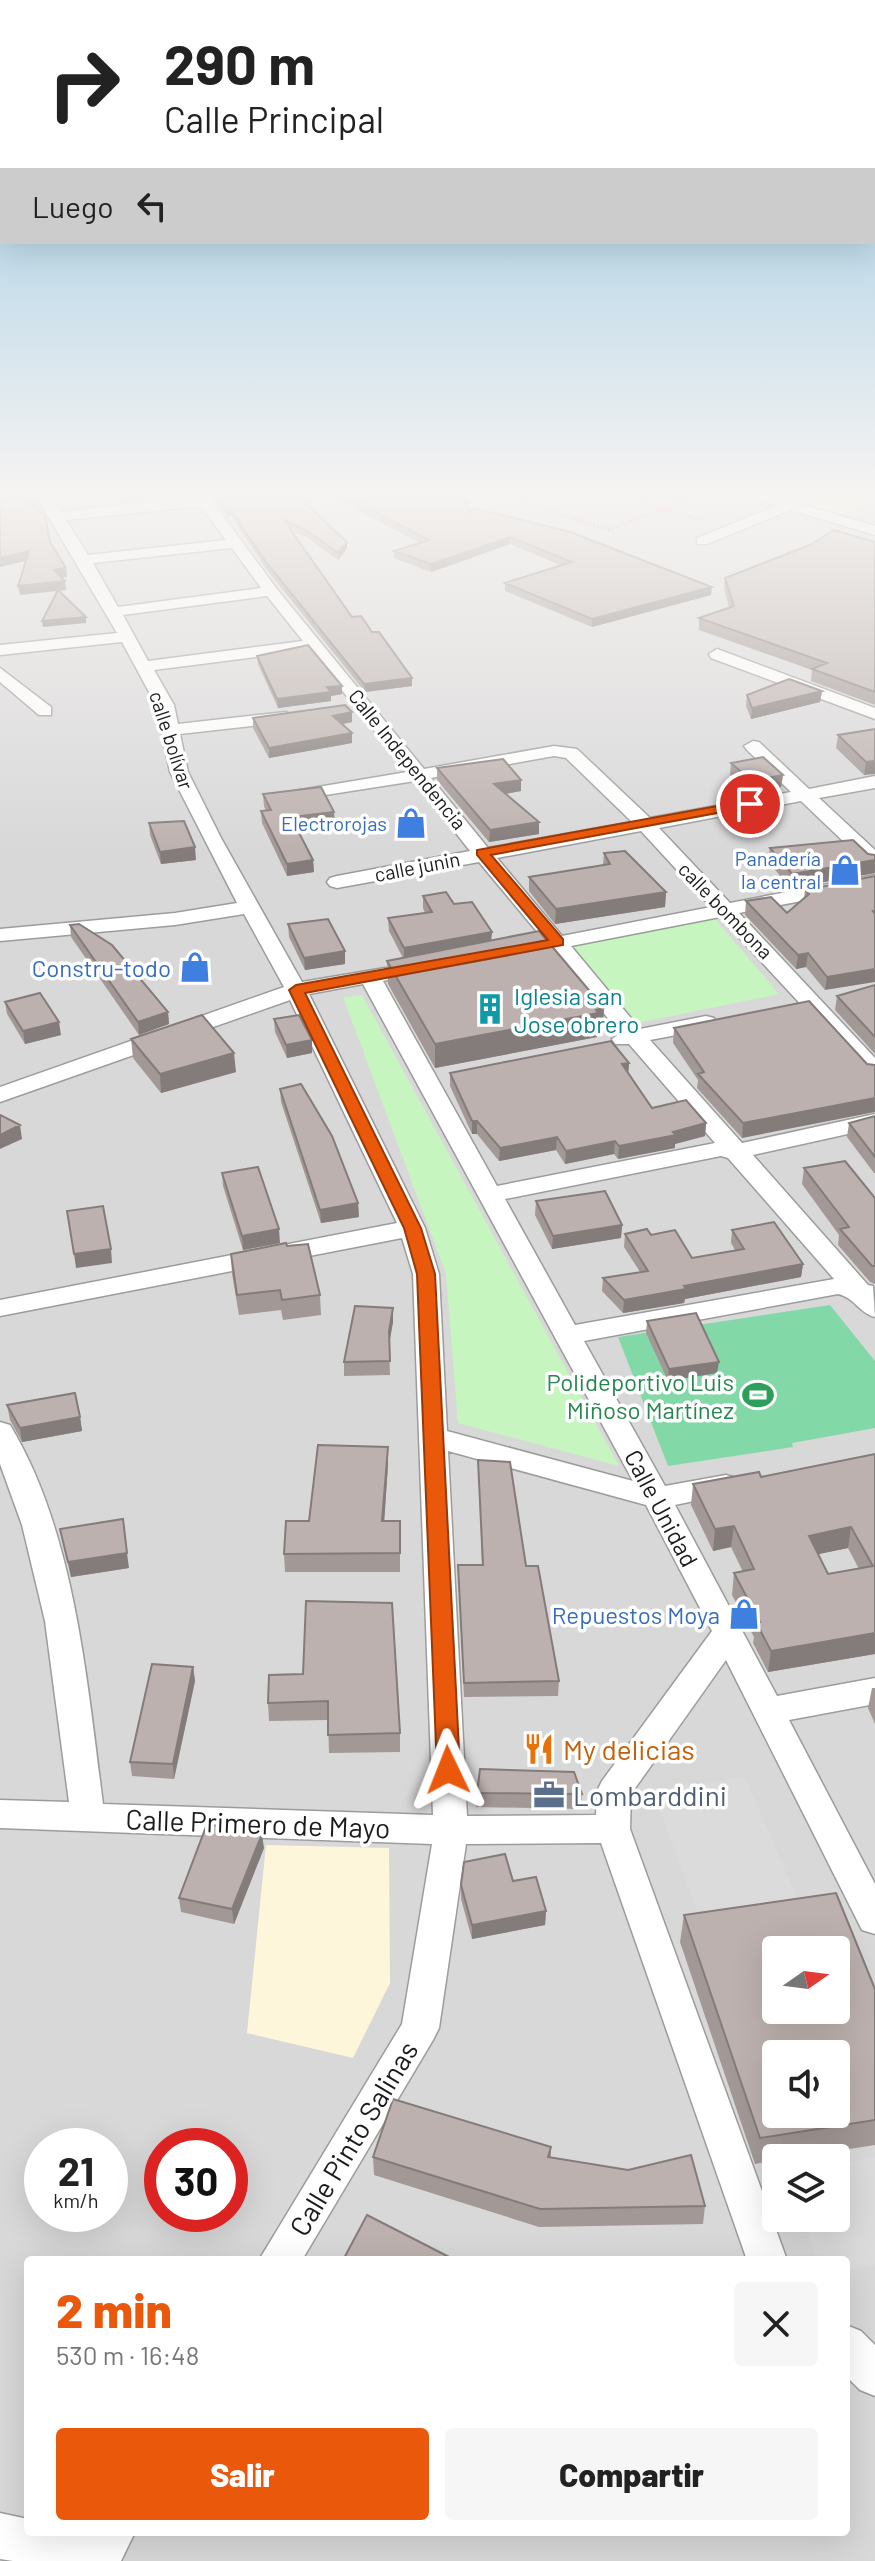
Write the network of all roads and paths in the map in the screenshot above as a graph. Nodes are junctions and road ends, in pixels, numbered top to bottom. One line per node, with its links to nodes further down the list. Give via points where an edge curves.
1 (114, 614): 3 (street, calle bolívar)
2 (290, 614): 4 (street, Calle Independencia)
3 (126, 637): 5 (street); 7 (street, calle bolívar)
4 (315, 644): 7 (street); 9 (street, Calle Independencia)
5 (0, 650)
6 (717, 654): 12 (street)
7 (145, 666): 14 (street, calle bolívar)
8 (0, 673): 11 (street)
9 (364, 704): 10 (street); 16 (street, Calle Independencia)
10 (338, 709)
11 (45, 711)
12 (875, 714)
13 (299, 715): 14 (street)
14 (172, 730): 25 (street, calle bolívar, via 179,772)
15 (753, 746): 18 (street)
16 (422, 775): 19 (street); 20 (street, calle bombona, via 554,751 571,753); 21 (street, Calle Independencia)
17 (875, 782): 18 (street, calle junin)
18 (804, 794): 20 (street, calle junin); 22 (street)
19 (294, 797)
20 (643, 822): 21 (street, calle junin); 26 (street, calle bombona)
21 (482, 853): 24 (street, calle junin); 28 (street, Calle Independencia)
22 (875, 861)
23 (875, 881): 26 (street)
24 (337, 882)
25 (252, 907): 27 (street); 32 (street, calle bolívar)
26 (725, 908): 28 (street); 34 (street, calle bombona)
27 (0, 935)
28 (558, 942): 29 (street); 37 (street, Calle Independencia)
29 (521, 949)
30 (400, 971): 31 (street)
31 (370, 977): 32 (street); 41 (street, Calle Unidad)
32 (296, 990): 42 (street); 46 (street, Calle Pinto Salinas)
33 (844, 996): 34 (street)
34 (814, 1002): 35 (street); 39 (street, calle bombona)
35 (784, 1008)
36 (724, 1019): 37 (street)
37 (635, 1037): 38 (street); 44 (street, Calle Independencia)
38 (605, 1043)
39 (875, 1071)
40 (457, 1075): 41 (street)
41 (427, 1081): 45 (street, Calle Unidad)
42 (0, 1095)
43 (875, 1121): 44 (street)
44 (735, 1152): 45 (street, via 721,1149); 47 (street, Calle Independencia)
45 (490, 1195): 49 (street, Calle Unidad)
46 (412, 1228): 48 (street); 51 (street, Calle Pinto Salinas, via 426,1274)
47 (870, 1297): 49 (street, via 838,1286)
48 (0, 1308)
49 (567, 1335): 53 (street, Calle Unidad)
50 (0, 1432): 58 (street, via 19,1470 62,1617)
51 (436, 1438): 53 (street); 60 (street, Calle Pinto Salinas)
52 (750, 1481): 53 (street)
53 (657, 1498): 54 (street, Calle Unidad)
54 (728, 1633): 56 (street, Calle Unidad); 59 (street, via 614,1791)
55 (875, 1691): 56 (street)
56 (768, 1711): 61 (street, Calle Unidad)
57 (0, 1814): 58 (street, Calle Primero de Mayo)
58 (88, 1818): 60 (street, Calle Primero de Mayo)
59 (613, 1829): 60 (street, Calle Primero de Mayo); 63 (street)
60 (451, 1830): 62 (street, Calle Pinto Salinas, via 420,2028)
61 (875, 1919)
62 (281, 2256)
63 (766, 2256)
64 (850, 2350): 65 (street)
65 (875, 2375)
66 (0, 2536): 67 (street)
67 (102, 2549)

